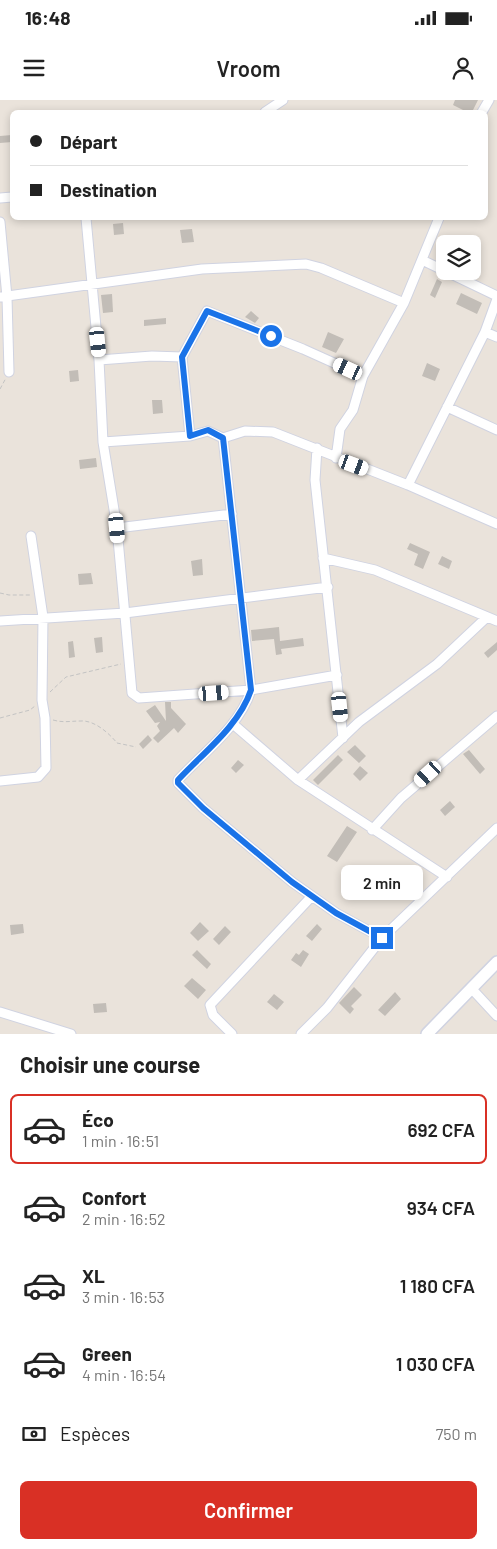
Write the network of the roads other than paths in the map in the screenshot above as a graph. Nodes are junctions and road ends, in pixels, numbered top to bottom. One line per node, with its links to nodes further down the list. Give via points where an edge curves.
1 (283, 100): 2 (street)
2 (268, 110)
3 (86, 220): 7 (street)
4 (438, 220): 6 (street)
5 (0, 222): 8 (street)
6 (422, 260): 9 (street); 10 (street)
7 (92, 286): 8 (street); 10 (street, via 202,269 306,264); 14 (street)
8 (4, 297): 15 (street)
9 (497, 298): 11 (street)
10 (404, 303): 16 (street)
11 (485, 332): 12 (street); 17 (street)
12 (497, 337)
13 (182, 357): 14 (street); 16 (street, via 207,311); 19 (street)
14 (100, 360): 21 (street)
15 (9, 372)
16 (363, 376): 23 (street, via 353,410 340,429)
17 (447, 407): 18 (street); 24 (street)
18 (497, 430)
19 (190, 436): 20 (street, via 208,430); 21 (street)
20 (223, 438): 22 (street, via 245,431 273,432); 25 (street)
21 (103, 442): 27 (street)
22 (317, 448): 23 (street); 29 (street, via 315,480)
23 (336, 458): 24 (street)
24 (408, 485): 26 (street)
25 (232, 514): 27 (street); 31 (street)
26 (497, 524)
27 (117, 528): 32 (street)
28 (31, 536): 34 (street)
29 (323, 558): 30 (street); 33 (street, via 375,570)
30 (328, 587): 31 (street); 37 (street)
31 (240, 600): 32 (street); 38 (street)
32 (125, 613): 34 (street); 38 (street, via 134,696)
33 (487, 617): 36 (street); 41 (street, via 437,664 359,722)
34 (43, 618): 35 (street); 43 (street, via 42,700 47,762 44,773 38,777)
35 (0, 621)
36 (497, 621)
37 (337, 675): 38 (street); 41 (street)
38 (251, 690): 40 (street)
39 (497, 716): 44 (street, via 401,798)
40 (233, 724): 42 (street); 47 (street, via 178,783 203,808)
41 (343, 738): 42 (street)
42 (298, 780): 44 (street)
43 (0, 781)
44 (372, 830): 46 (street)
45 (496, 831): 46 (street)
46 (447, 877): 48 (street)
47 (312, 896): 48 (street); 54 (street, via 210,1005 213,1015)
48 (382, 938): 55 (street, via 327,1008)
49 (497, 962): 50 (street)
50 (471, 988): 52 (street); 56 (street)
51 (0, 1012): 53 (street)
52 (497, 1016)
53 (71, 1034)
54 (232, 1034)
55 (301, 1034)
56 (427, 1034)

